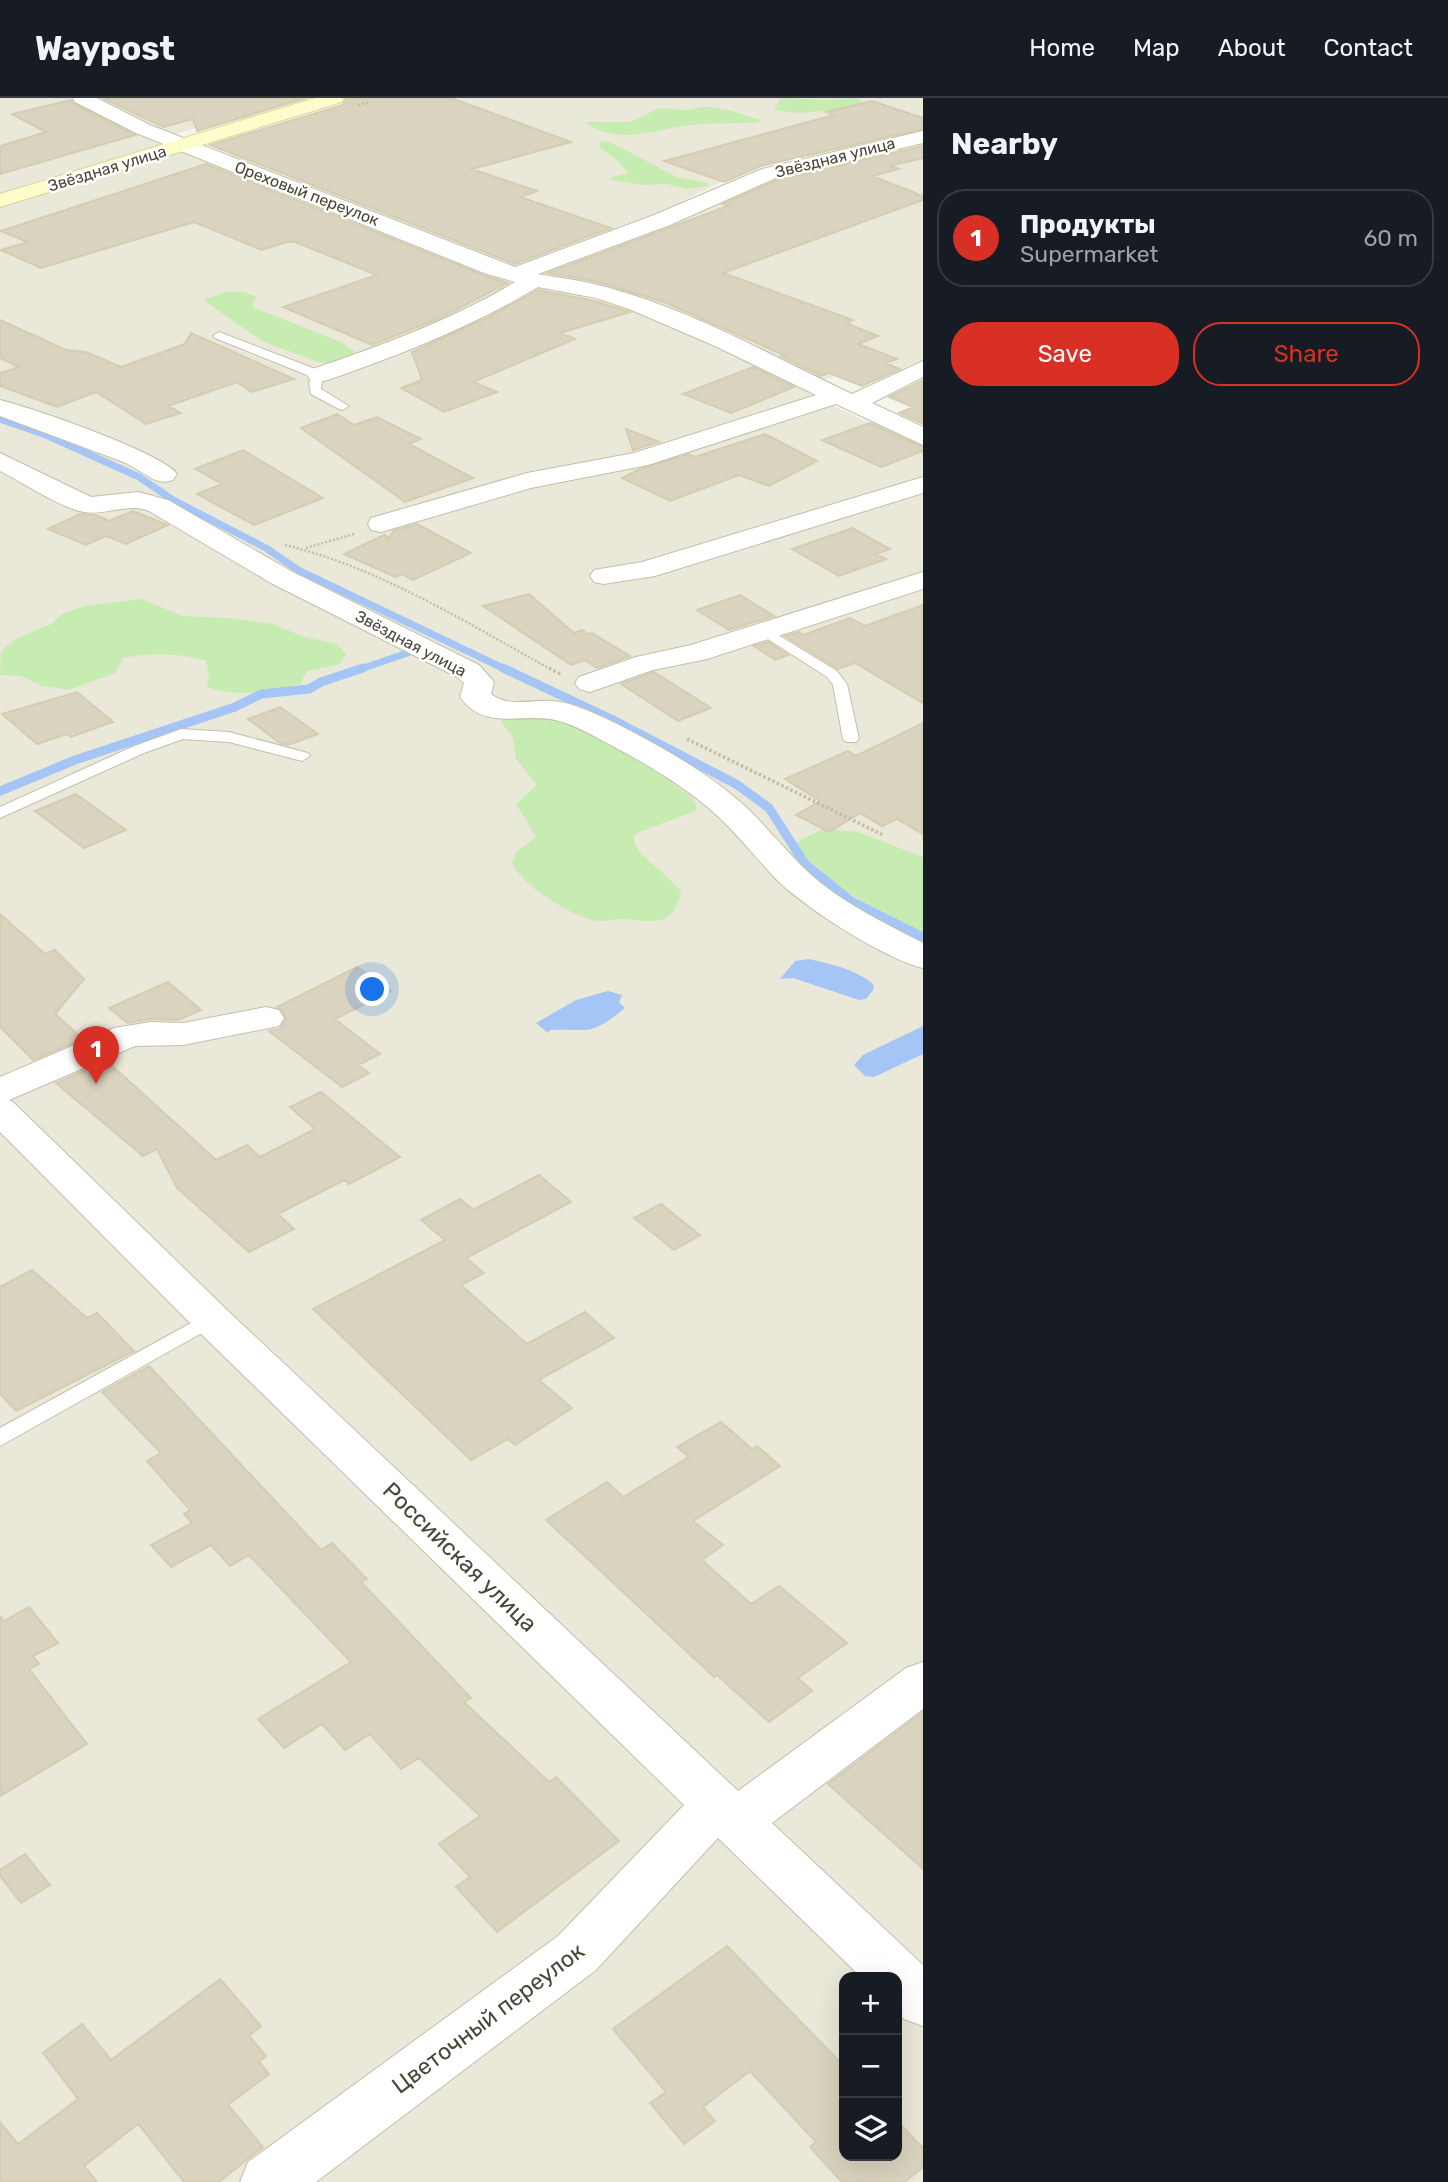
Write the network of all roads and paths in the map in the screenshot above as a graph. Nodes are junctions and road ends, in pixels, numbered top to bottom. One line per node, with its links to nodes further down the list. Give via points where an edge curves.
1 (82, 98): 4 (street, Ореховый переулок)
2 (335, 98): 4 (street, Звёздная улица)
3 (923, 137): 6 (street, Звёздная улица, via 769,173)
4 (183, 145): 5 (street, Звёздная улица); 6 (street, Ореховый переулок)
5 (0, 201)
6 (524, 278): 9 (street, via 493,306); 10 (street, Ореховый переулок, via 637,304)
7 (219, 336): 9 (lane)
8 (923, 368): 10 (street)
9 (319, 375): 11 (lane, via 315,391)
10 (845, 399): 13 (street); 17 (street, via 639,460 527,481)
11 (343, 406)
12 (0, 407): 15 (street, via 135,458)
13 (923, 437)
14 (0, 461): 29 (street, Звёздная улица, via 86,505 152,502 213,533 281,577 468,671 480,682 475,697 493,711 567,713 631,744 684,774 734,813 797,880 844,914)
15 (164, 474)
16 (923, 485): 20 (street, via 645,570)
17 (381, 524): 19 (path)
18 (274, 539): 19 (path)
19 (305, 549): 23 (path, via 425,600 564,676)
20 (604, 576)
21 (923, 580): 22 (street)
22 (765, 631): 23 (street); 25 (lane, via 832,674 840,684)
23 (590, 683)
24 (686, 738): 28 (path)
25 (850, 739)
26 (302, 756): 27 (lane, via 229,737 181,734)
27 (0, 813)
28 (883, 835)
29 (923, 957)
30 (266, 1018): 31 (street, via 183,1034 127,1036)
31 (0, 1107): 32 (street, Российская улица)
32 (211, 1320): 33 (lane); 35 (street, Российская улица)
33 (0, 1438)
34 (923, 1682): 35 (street, Цветочный переулок)
35 (727, 1813): 36 (street, Российская улица); 37 (street, Цветочный переулок, via 577,1953)
36 (923, 2001)
37 (269, 2182)

